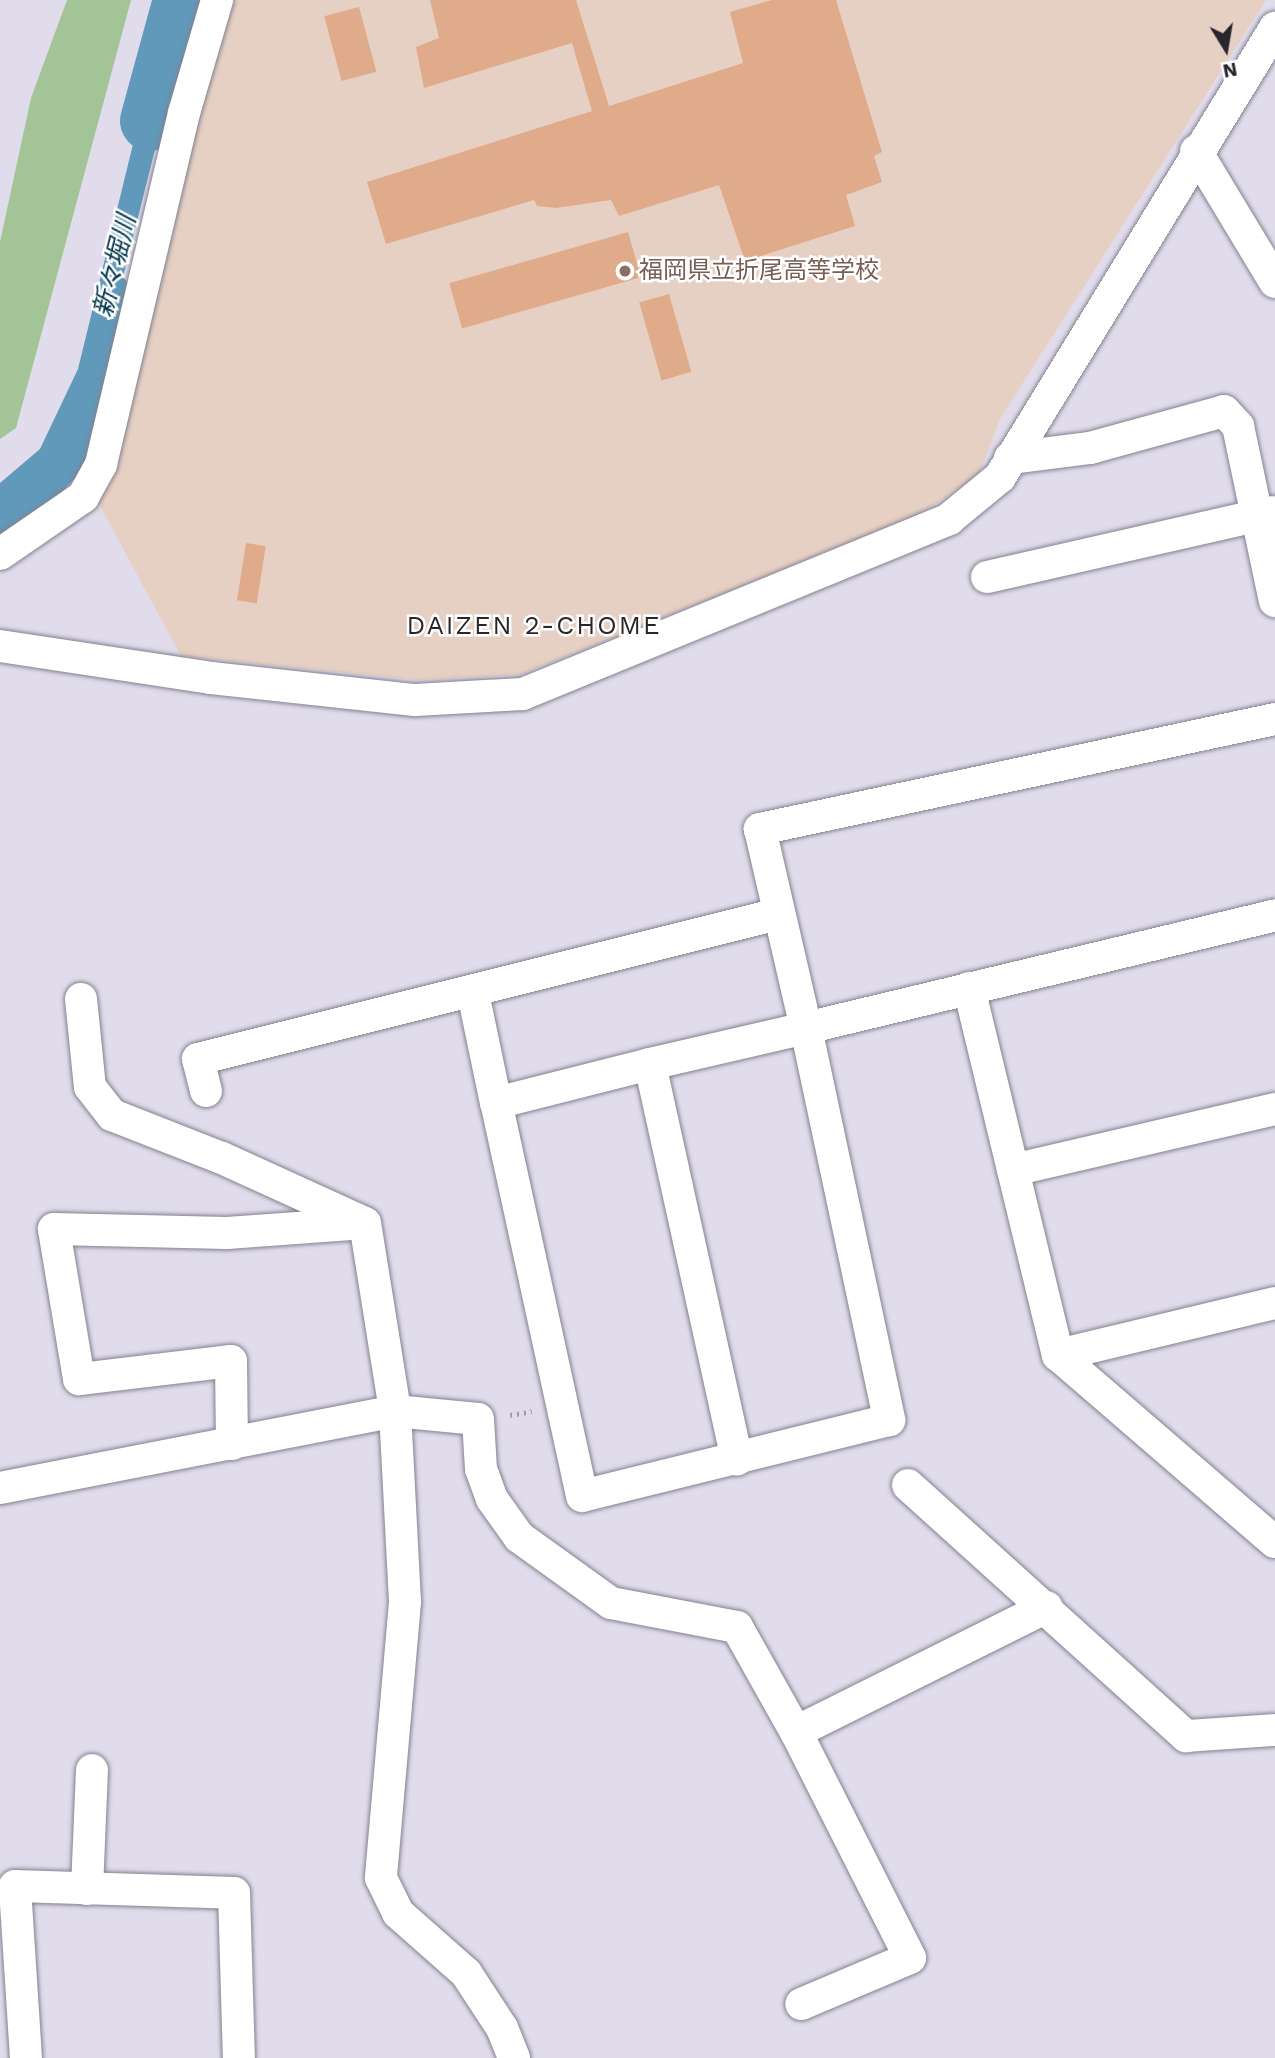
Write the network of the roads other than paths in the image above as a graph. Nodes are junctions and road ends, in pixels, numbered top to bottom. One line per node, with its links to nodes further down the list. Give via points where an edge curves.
1 (217, 0): 7 (street, via 184,113 102,464 83,496)
2 (1275, 28): 3 (street)
3 (1196, 151): 4 (street); 5 (street)
4 (1275, 282)
5 (1010, 458): 6 (street, via 1090,448 1224,411 1238,426); 10 (street, via 1000,477 949,519 523,694 415,700 211,678)
6 (1265, 514): 8 (street); 9 (street)
7 (0, 554)
8 (987, 577)
9 (1275, 601)
10 (0, 646)
11 (1275, 719): 12 (street, via 760,829)
12 (778, 914): 15 (street); 17 (street)
13 (1275, 915): 14 (street)
14 (969, 988): 17 (street); 22 (street)
15 (473, 993): 19 (street, via 198,1059); 20 (street)
16 (80, 999): 23 (street, via 90,1087 112,1115 222,1158)
17 (806, 1028): 18 (street); 28 (street, via 889,1420)
18 (650, 1064): 20 (street); 28 (street)
19 (206, 1091)
20 (496, 1103): 28 (street, via 582,1496)
21 (1275, 1109): 22 (street)
22 (1013, 1170): 25 (street)
23 (365, 1223): 26 (street); 27 (street, via 227,1233 54,1229 79,1379 231,1361)
24 (1275, 1303): 25 (street)
25 (1058, 1355): 31 (street)
26 (395, 1412): 27 (street); 34 (street, via 478,1419 481,1469 492,1499 519,1537 611,1603 737,1628); 40 (street, via 405,1602 381,1878 398,1913 466,1973 502,2028)
27 (232, 1444): 30 (street)
28 (737, 1460)
29 (908, 1485): 32 (street)
30 (0, 1488)
31 (1275, 1542)
32 (1046, 1607): 33 (street, via 1186,1736); 34 (street)
33 (1275, 1730)
34 (796, 1732): 37 (street, via 910,1958)
35 (92, 1770): 36 (street)
36 (88, 1889): 38 (street, via 15,1886); 39 (street, via 234,1893)
37 (801, 2004)
38 (26, 2058)
39 (239, 2058)
40 (514, 2058)

